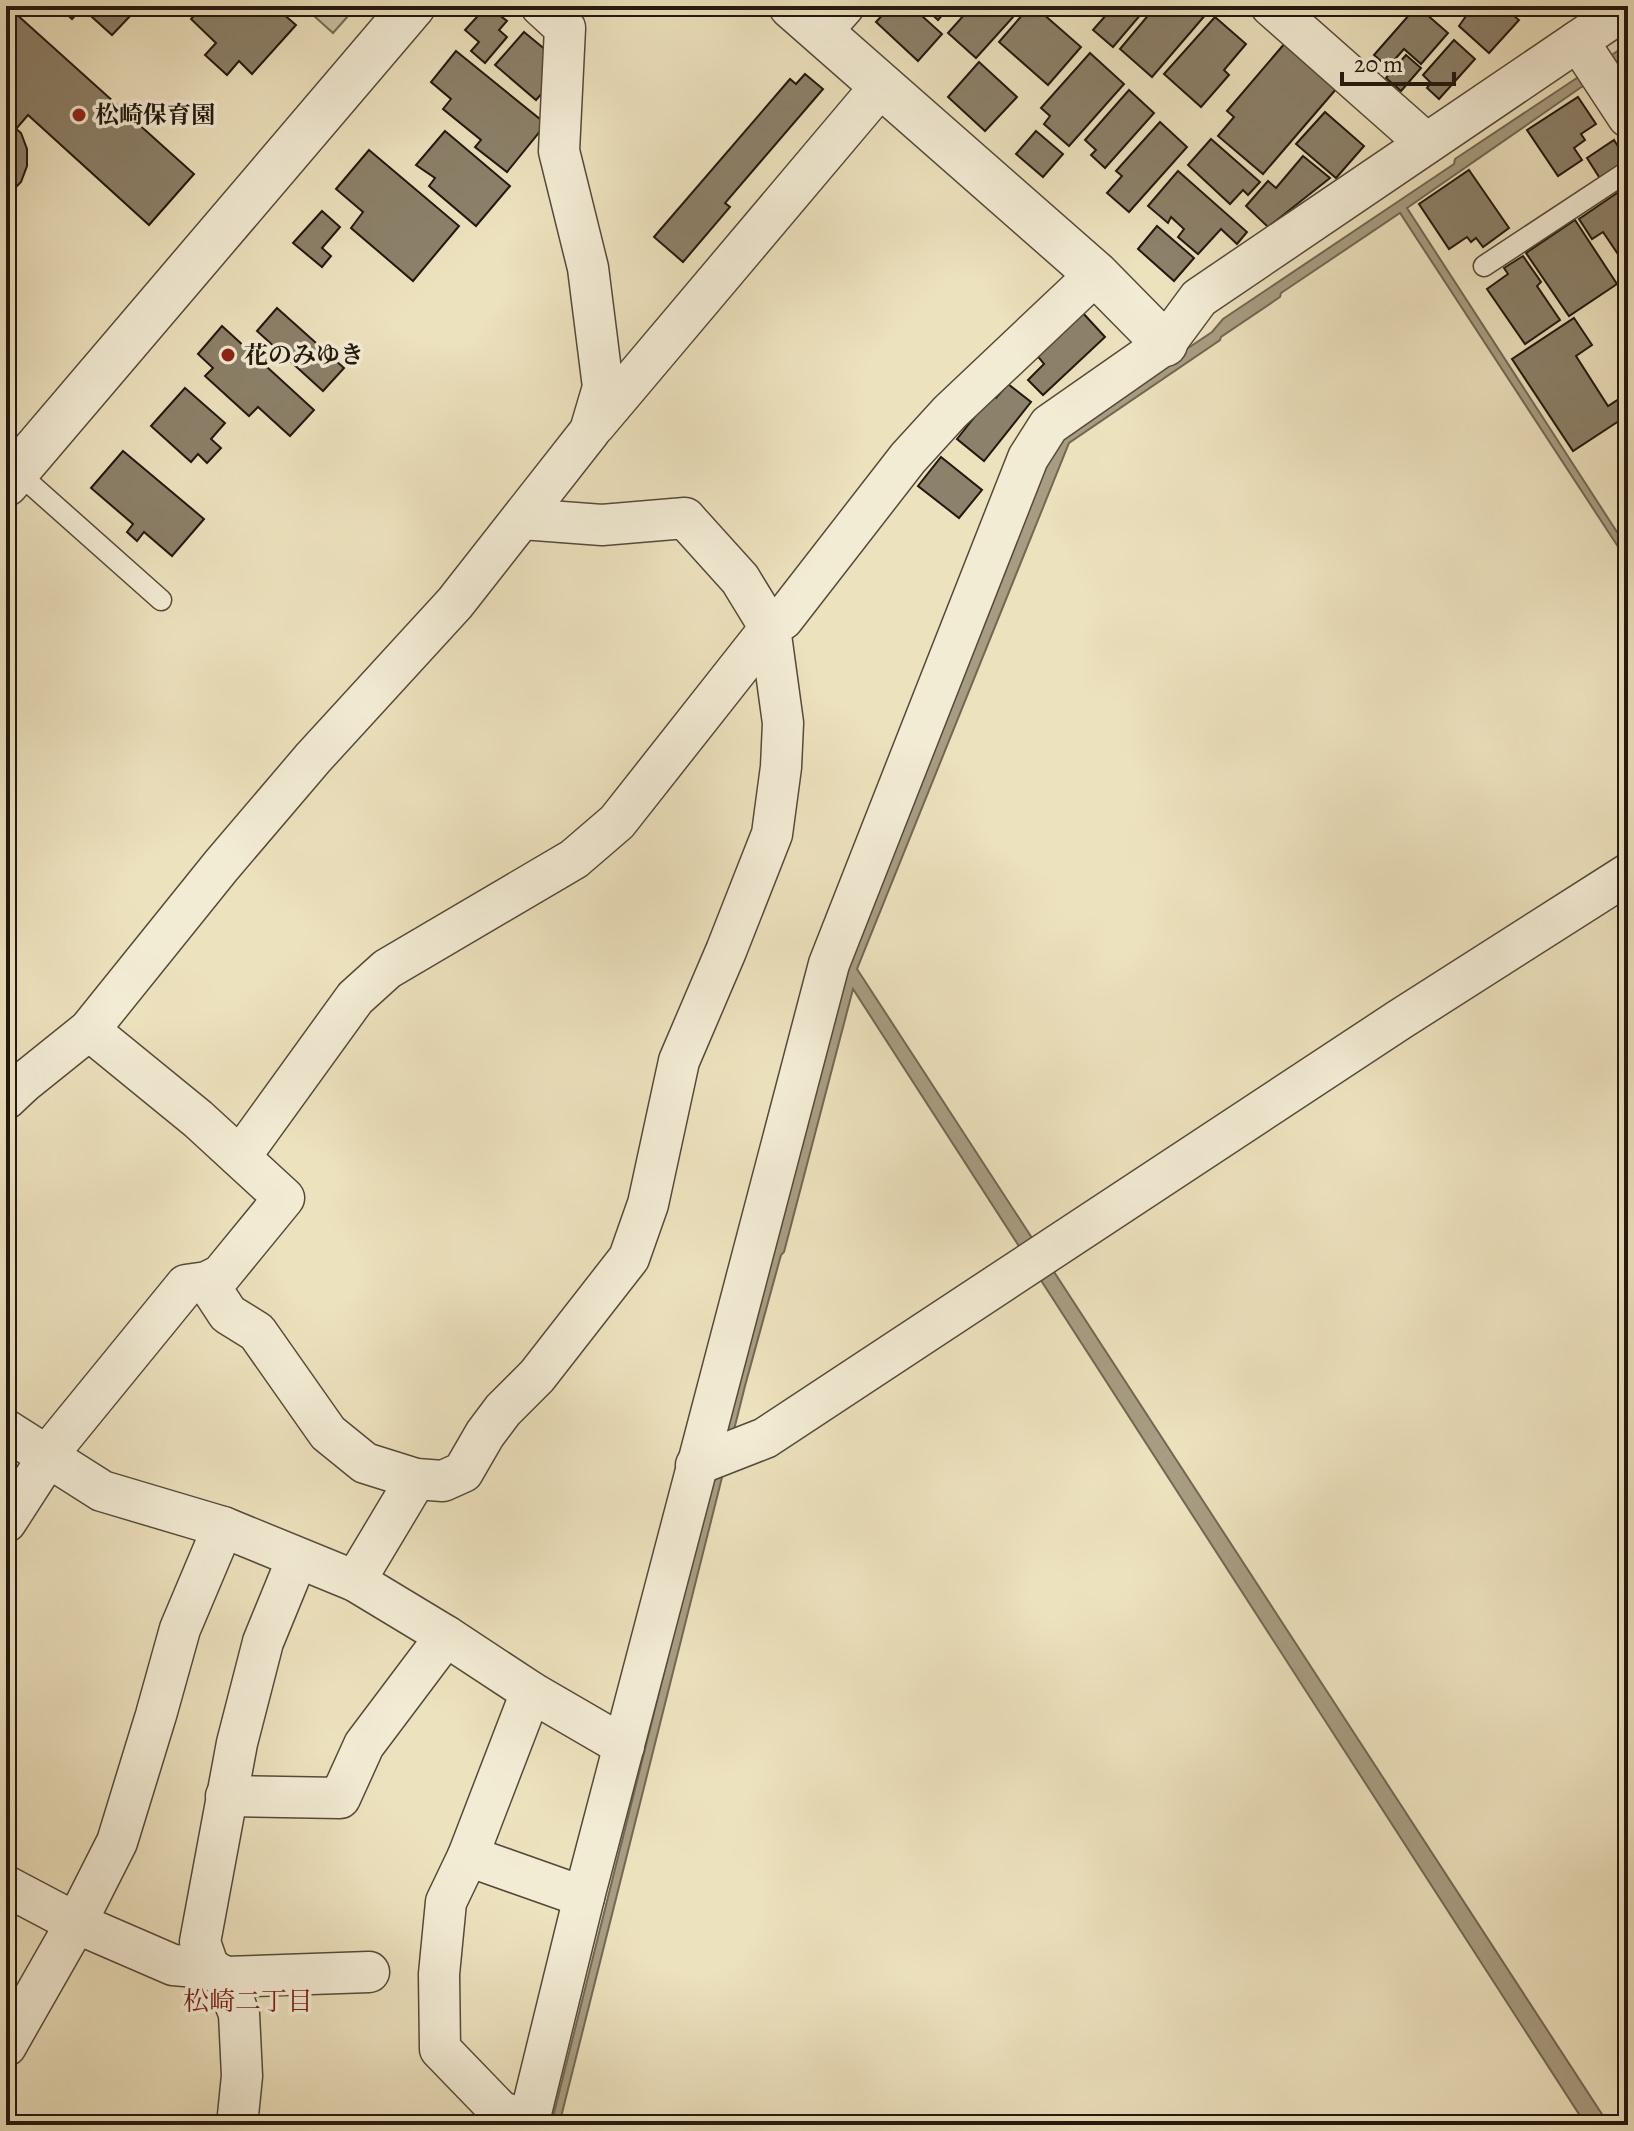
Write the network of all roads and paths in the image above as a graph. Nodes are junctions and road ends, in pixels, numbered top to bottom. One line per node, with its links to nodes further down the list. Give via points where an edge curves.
1 (413, 6): 15 (street)
2 (541, 6): 14 (street, via 565,28 559,151 588,268 603,387)
3 (1271, 6): 9 (street)
4 (1628, 7): 6 (street)
5 (818, 15): 7 (street)
6 (1578, 41): 8 (street); 9 (street)
7 (881, 86): 12 (street); 14 (street)
8 (1628, 117)
9 (1426, 143): 13 (street, via 1199,298)
10 (1628, 171): 11 (lane)
11 (1484, 266)
12 (1096, 274): 13 (street); 18 (street, via 950,412 783,619)
13 (1165, 344): 26 (street, via 1049,425 1028,458 829,964)
14 (590, 431): 16 (street)
15 (11, 478): 17 (lane)
16 (522, 519): 18 (street, via 602,525 685,518 740,579); 20 (street, via 455,603 221,866)
17 (161, 600)
18 (770, 628): 22 (street, via 617,822 574,859 387,969 355,998); 27 (street, via 783,723 772,834 679,1061 648,1204 629,1258 537,1376 503,1410 463,1472 443,1481)
19 (1628, 874): 26 (street, via 765,1438)
20 (89, 1030): 21 (street); 22 (street)
21 (12, 1083)
22 (240, 1157): 23 (street, via 284,1198 221,1275)
23 (207, 1282): 25 (street, via 186,1285); 27 (street, via 228,1314 257,1332 328,1433 365,1463)
24 (6, 1430): 25 (street)
25 (48, 1459): 28 (street); 29 (street, via 102,1491)
26 (696, 1465): 34 (street)
27 (416, 1479): 31 (street)
28 (6, 1522)
29 (223, 1527): 30 (street); 39 (street, via 180,1629 117,1842)
30 (297, 1559): 31 (street); 35 (street, via 263,1642)
31 (355, 1581): 32 (street)
32 (446, 1636): 33 (street); 35 (street, via 364,1745 340,1798)
33 (531, 1692): 34 (street); 36 (street)
34 (624, 1746): 38 (street)
35 (226, 1796): 40 (street, via 200,1942)
36 (468, 1856): 38 (street); 43 (street, via 446,1902 439,1974 440,2049 500,2111)
37 (6, 1886): 39 (street)
38 (584, 1897): 43 (street)
39 (76, 1923): 40 (street, via 173,1965); 42 (street)
40 (217, 1972): 41 (street); 44 (street, via 239,2014 242,2076)
41 (369, 1972)
42 (6, 2046)
43 (529, 2123)
44 (237, 2125)

